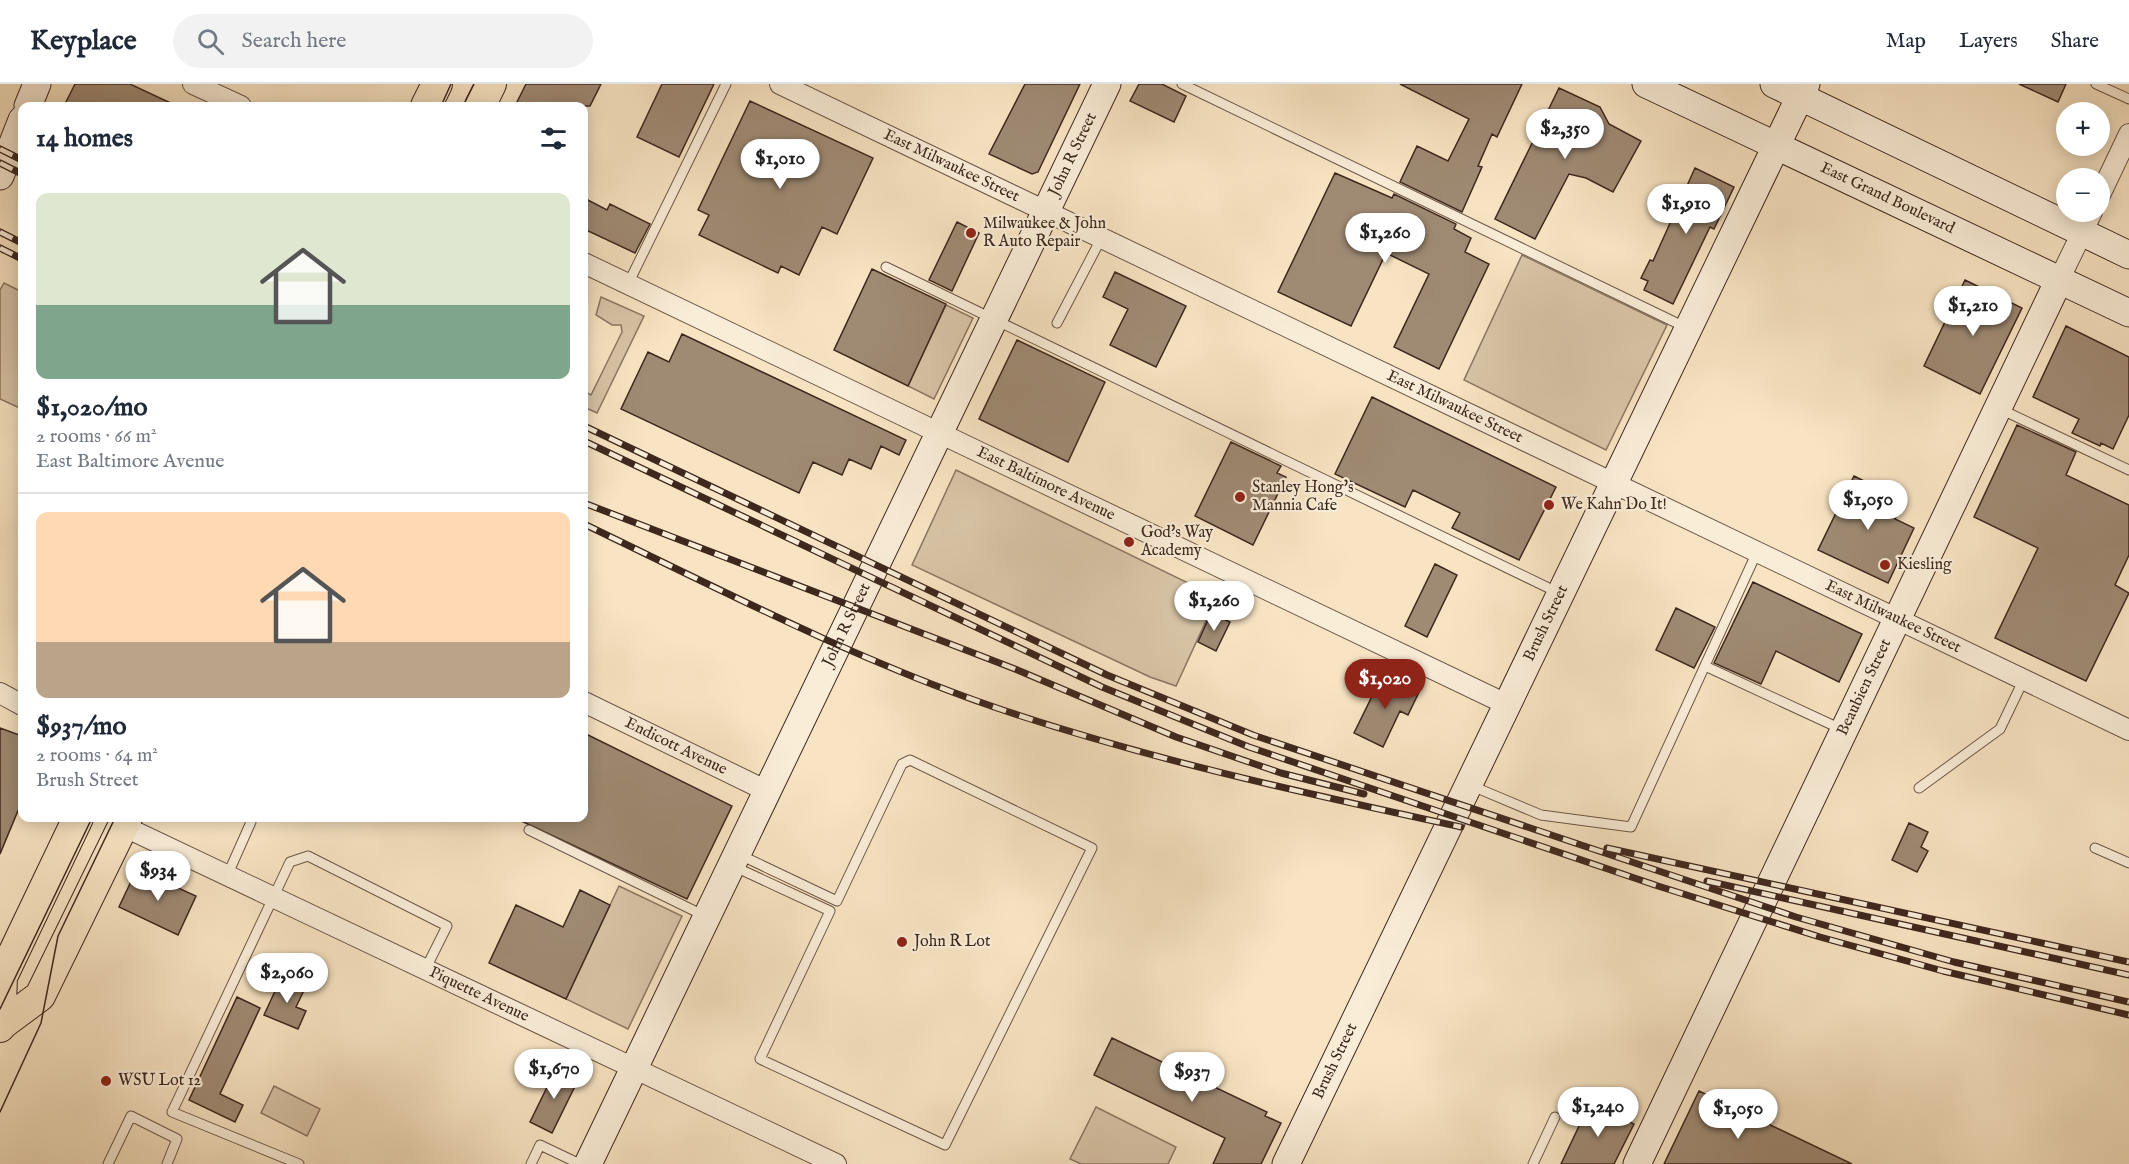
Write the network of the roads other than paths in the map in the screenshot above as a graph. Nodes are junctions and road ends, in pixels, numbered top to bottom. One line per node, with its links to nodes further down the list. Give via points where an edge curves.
1 (37, 84): 14 (street)
2 (194, 84): 15 (street)
3 (437, 84): 16 (main road)
4 (491, 84): 17 (main road)
5 (726, 84): 31 (lane)
6 (780, 84): 24 (street, East Milwaukee Street)
7 (1107, 84): 24 (street, John R Street)
8 (1182, 84): 35 (lane)
9 (1646, 84): 20 (street, East Grand Boulevard)
10 (1774, 84): 12 (street)
11 (2096, 84): 13 (lane)
12 (1803, 90): 20 (street, Brush Street); 23 (street)
13 (2129, 99)
14 (30, 102)
15 (233, 102)
16 (428, 102)
17 (482, 102)
18 (18, 130): 22 (street)
19 (2129, 134): 21 (street)
20 (1777, 145): 30 (street, East Grand Boulevard); 35 (street, Brush Street)
21 (2110, 174)
22 (0, 176)
23 (2056, 208)
24 (1046, 210): 26 (street, East Milwaukee Street); 33 (street, John R Street)
25 (2087, 222): 27 (street); 30 (street, Beaubien Street)
26 (1102, 237): 34 (lane); 39 (street, East Milwaukee Street)
27 (2129, 255)
28 (588, 265): 31 (street, East Baltimore Avenue)
29 (886, 267): 33 (lane)
30 (2060, 280): 32 (street, East Grand Boulevard); 36 (street, Beaubien Street)
31 (628, 285): 37 (street, East Baltimore Avenue)
32 (2129, 313)
33 (993, 320): 37 (street, John R Street); 41 (lane)
34 (1057, 323)
35 (1689, 329): 39 (street, Brush Street)
36 (1998, 408): 38 (lane); 42 (street, Beaubien Street)
37 (938, 433): 48 (street, East Baltimore Avenue); 53 (street, John R Street)
38 (2129, 470)
39 (1615, 483): 40 (street, East Milwaukee Street); 41 (street, Brush Street)
40 (1757, 552): 42 (street, East Milwaukee Street); 43 (lane)
41 (1561, 594): 48 (street, Brush Street)
42 (1897, 619): 44 (street, East Milwaukee Street); 49 (street, Beaubien Street)
43 (1705, 666): 49 (lane); 51 (lane, via 1630,827 1541,815)
44 (2024, 679): 50 (street, East Milwaukee Street); 52 (lane, via 2000,729)
45 (0, 693): 46 (street)
46 (18, 703)
47 (588, 704): 53 (street, Endicott Avenue)
48 (1508, 705): 51 (street, Brush Street)
49 (1844, 730): 77 (street, Beaubien Street)
50 (2129, 730)
51 (1469, 785): 75 (street, Brush Street)
52 (1919, 788)
53 (767, 791): 59 (street, John R Street)
54 (76, 822): 65 (main road, via 2,977)
55 (125, 822): 61 (street, Piquette Avenue); 65 (main road, via 40,996)
56 (251, 822): 61 (lane)
57 (529, 830): 63 (lane)
58 (2095, 848): 60 (lane)
59 (734, 859): 59 (lane, via 830,911 760,1059 945,1145 1092,848 910,760 902,764 837,901); 63 (street, John R Street)
60 (2129, 863)
61 (227, 876): 62 (street, Piquette Avenue)
62 (274, 898): 64 (street, Piquette Avenue); 64 (lane, via 290,862 308,856 447,926); 70 (lane, via 172,1112)
63 (707, 917): 66 (street, John R Street)
64 (425, 969): 66 (street, Piquette Avenue)
65 (0, 1026)
66 (634, 1068): 73 (street, John R Street); 74 (street, Piquette Avenue)
67 (1555, 1117): 76 (lane)
68 (108, 1164): 69 (lane, via 131,1116 177,1139)
69 (167, 1164)
70 (299, 1164)
71 (531, 1164): 72 (lane, via 540,1145)
72 (580, 1164)
73 (588, 1164)
74 (836, 1164)
75 (1286, 1164)
76 (1533, 1164)
77 (1637, 1164)

